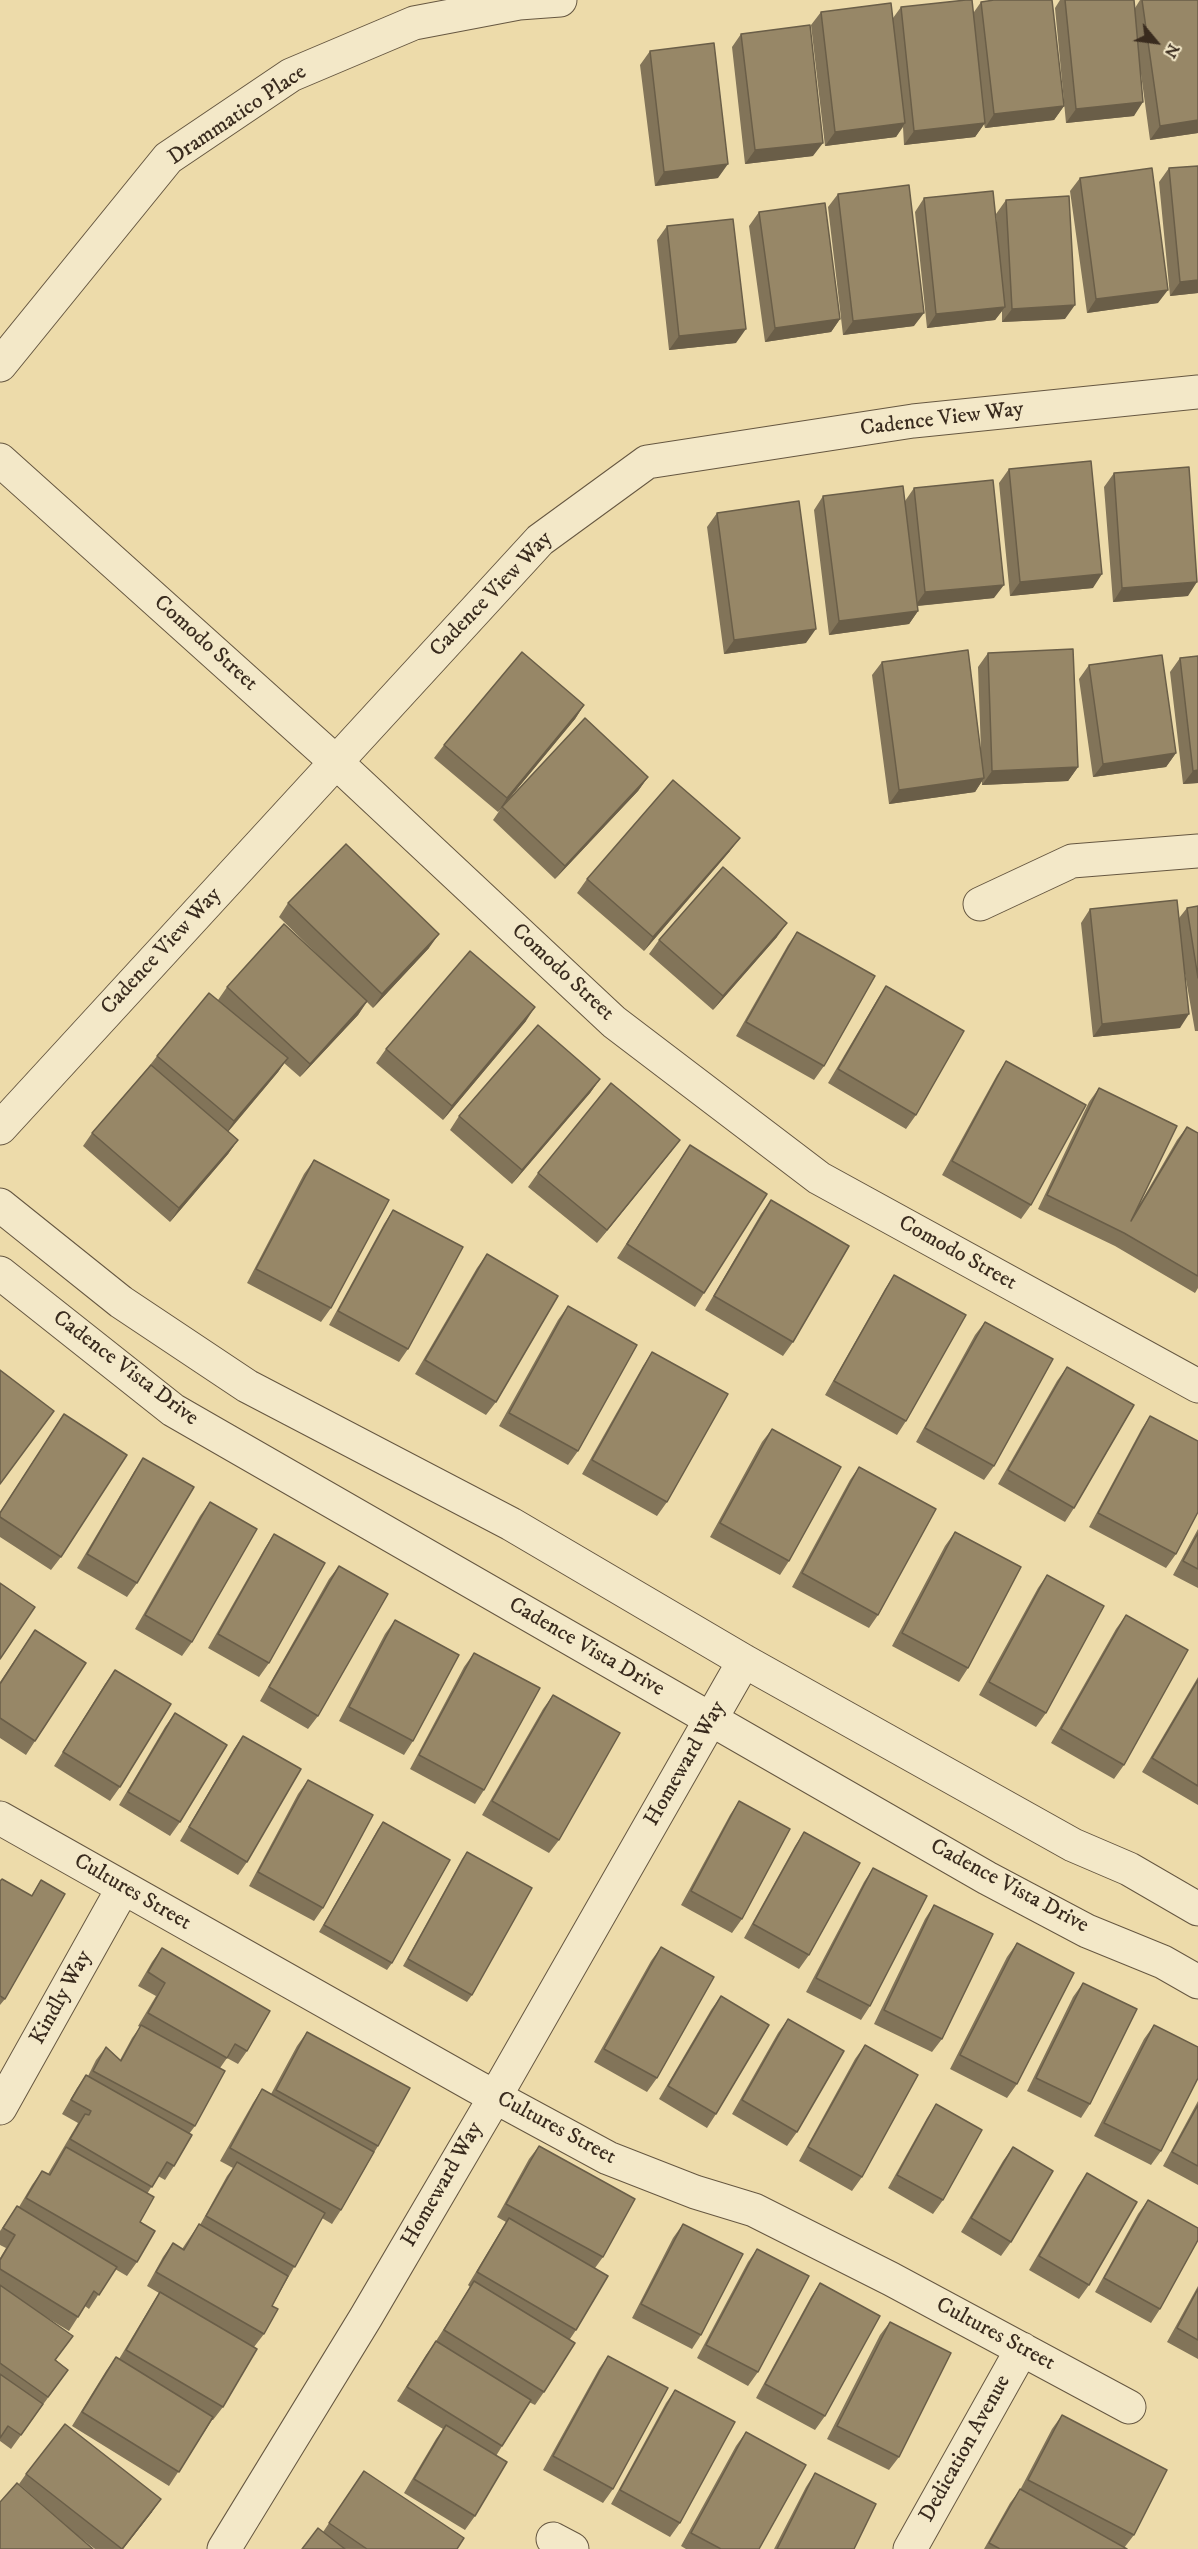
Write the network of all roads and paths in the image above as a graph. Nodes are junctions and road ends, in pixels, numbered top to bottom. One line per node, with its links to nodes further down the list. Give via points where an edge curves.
1 (560, 0): 2 (street, Drammatico Place, via 519,3 414,23 291,75 168,158)
2 (0, 365)
3 (1198, 392): 5 (street, Cadence View Way, via 913,421 647,462 540,540)
4 (0, 460): 5 (street, Comodo Street)
5 (336, 762): 8 (street, Cadence View Way); 11 (street, Comodo Street, via 614,1022 819,1178)
6 (1198, 851): 7 (street, via 1072,861)
7 (980, 904)
8 (0, 1128)
9 (0, 1205): 12 (street, via 121,1302 247,1386 511,1524)
10 (0, 1273): 13 (street, Cadence Vista Drive, via 173,1410)
11 (1198, 1386)
12 (744, 1661): 13 (street, Homeward Way); 16 (street, via 1073,1845 1129,1869)
13 (712, 1719): 17 (street, Cadence Vista Drive, via 987,1878 1087,1931 1163,1962); 18 (street, Homeward Way)
14 (0, 1818): 15 (street, Cultures Street)
15 (123, 1888): 18 (street, Cultures Street); 19 (street, Kindly Way)
16 (1198, 1909)
17 (1198, 1982)
18 (495, 2097): 20 (street, Cultures Street, via 608,2158 754,2210); 22 (street, Homeward Way)
19 (0, 2108)
20 (1022, 2349): 21 (street, Cultures Street); 23 (street, Dedication Avenue)
21 (1129, 2407)
22 (224, 2549)
23 (910, 2549)

